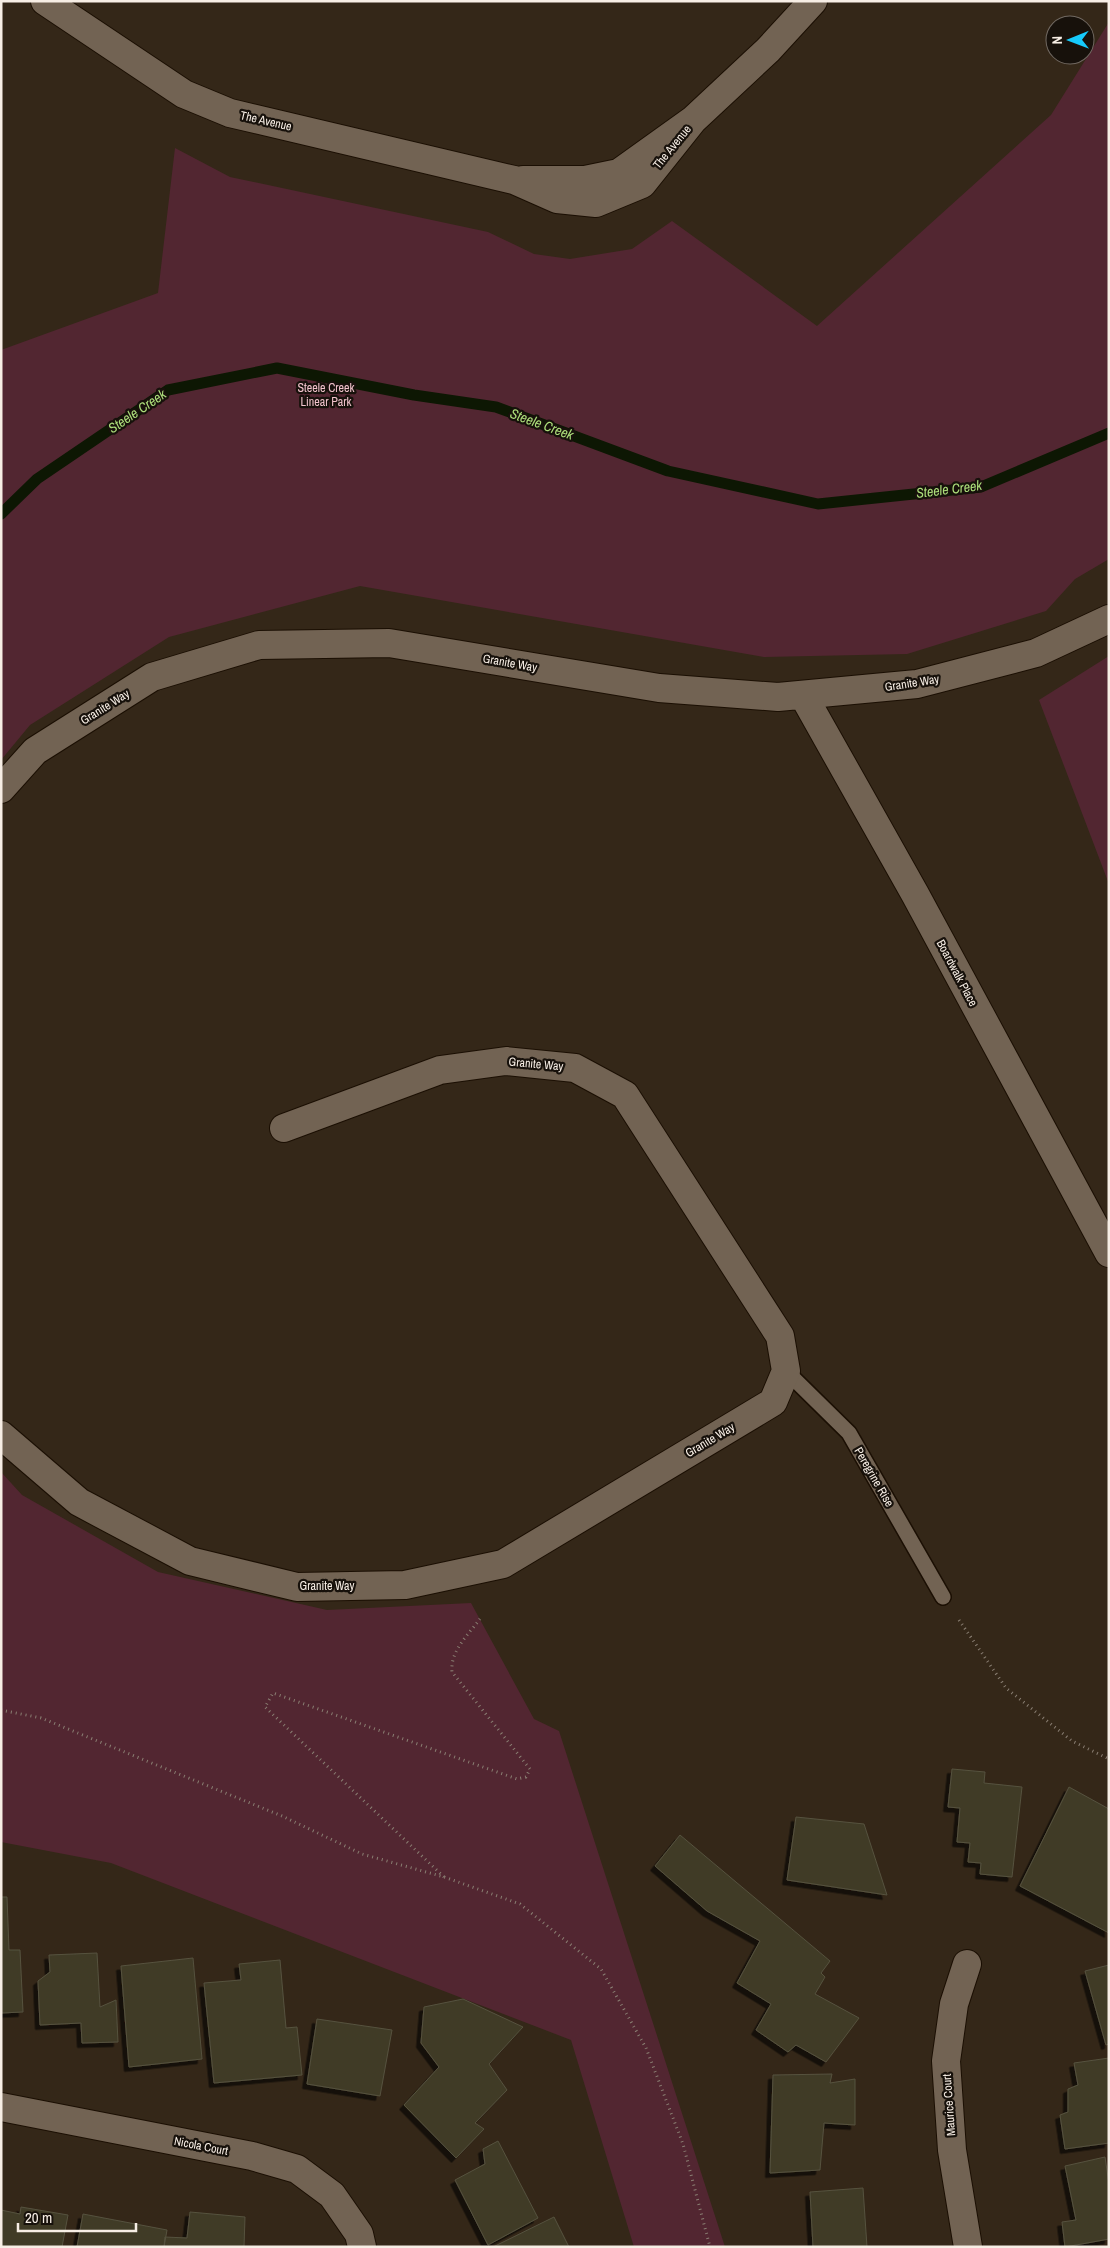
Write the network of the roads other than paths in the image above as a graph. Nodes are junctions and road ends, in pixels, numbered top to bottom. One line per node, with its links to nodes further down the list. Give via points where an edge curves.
1 (45, 1): 2 (street, The Avenue, via 184,94 230,113 514,180 557,199 596,203 642,184 693,120 768,50)
2 (813, 1)
3 (1109, 619): 4 (street, Granite Way, via 1036,653 917,684)
4 (803, 695): 5 (street, Granite Way, via 778,697 659,688 389,642 259,645 152,677 35,751); 7 (street, Boardwalk Place, via 915,894)
5 (1, 789)
6 (284, 1128): 8 (street, Granite Way, via 440,1070 506,1061 574,1068 625,1095 780,1336)
7 (1109, 1253)
8 (786, 1371): 9 (street, Granite Way, via 773,1402 503,1564 405,1585 298,1587 190,1561 79,1502); 10 (lane, Peregrine Rise, via 849,1433)
9 (1, 1435)
10 (943, 1597)
11 (966, 1964): 14 (street, Maurice Court, via 954,2004 946,2061 952,2150)
12 (1, 2107): 13 (street, Nicola Court, via 252,2156 297,2169 332,2195 359,2234)
13 (362, 2247)
14 (968, 2247)

